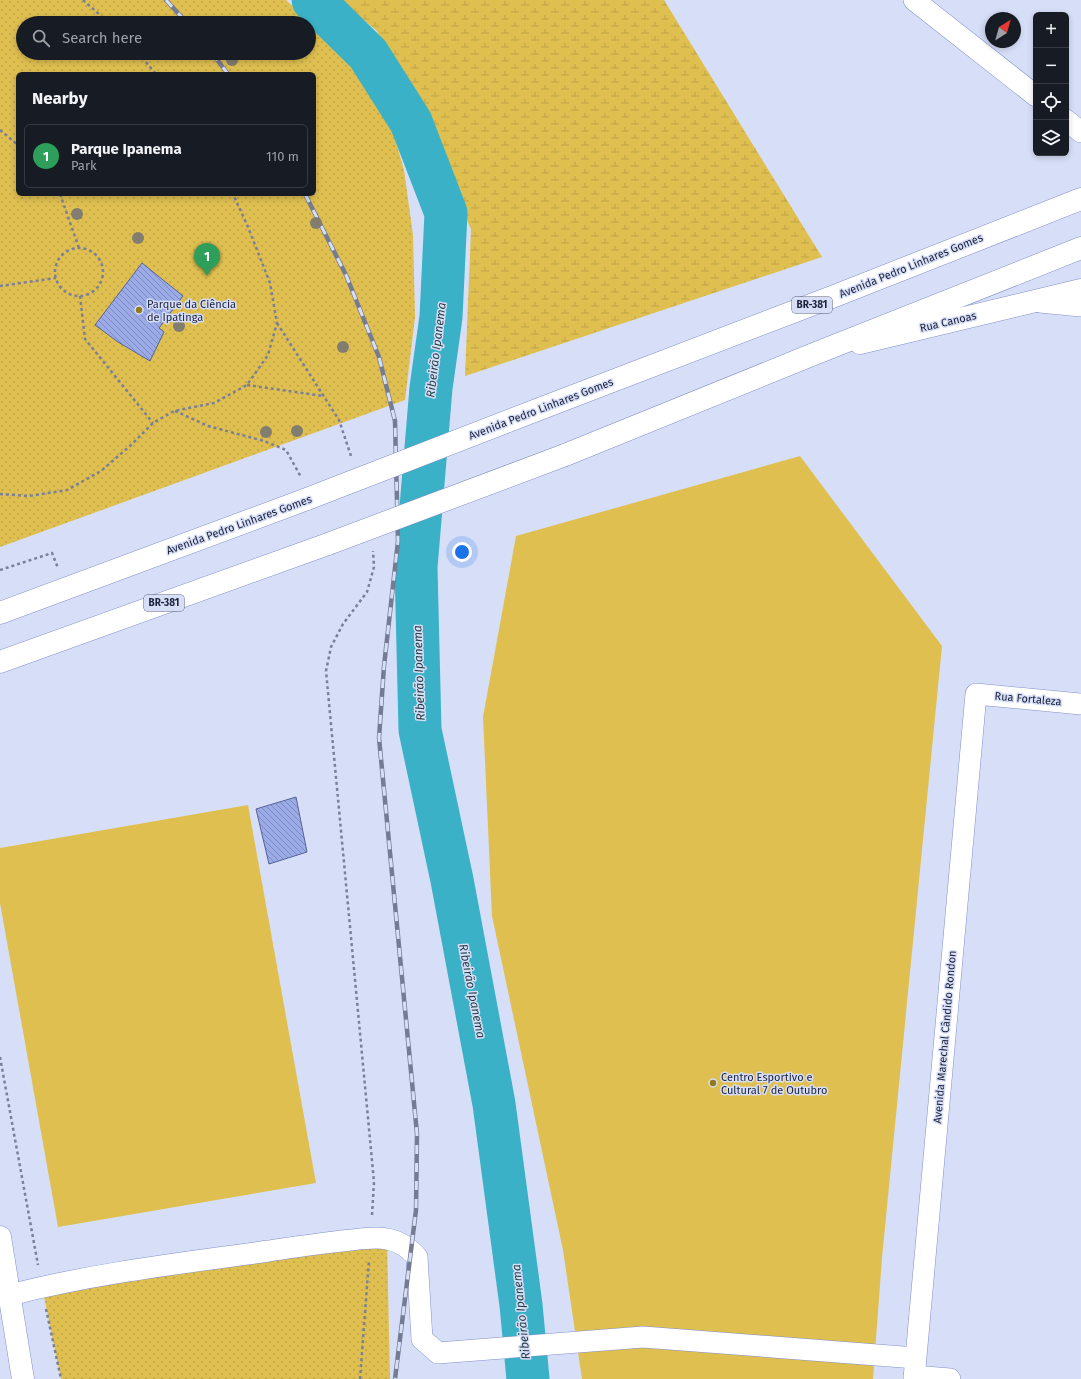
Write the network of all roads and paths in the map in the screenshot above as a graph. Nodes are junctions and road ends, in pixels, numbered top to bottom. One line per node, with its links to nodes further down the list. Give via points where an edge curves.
1 (83, 0): 3 (path)
2 (914, 0): 6 (street)
3 (101, 16)
4 (144, 60): 5 (path)
5 (154, 72)
6 (1033, 94)
7 (1069, 122): 9 (street)
8 (0, 130): 10 (path)
9 (1081, 132)
10 (16, 143)
11 (61, 196): 14 (path)
12 (234, 196): 22 (path, via 270,283)
13 (1081, 199): 29 (main road, Avenida Pedro Linhares Gomes / BR-381, bridge, via 542,408)
14 (78, 248): 16 (path, via 62,255 57,263); 19 (path, via 88,249 96,254 103,271 102,280 97,288 90,294)
15 (1081, 248): 23 (main road, BR-381)
16 (56, 278): 17 (path); 19 (path, via 63,289)
17 (0, 286)
18 (1081, 290): 20 (main road, Rua Canoas)
19 (80, 296): 27 (path, via 85,339)
20 (1034, 302): 21 (street); 23 (main road, Rua Canoas)
21 (1081, 306)
22 (277, 323): 24 (path, via 268,355); 25 (path)
23 (814, 354): 35 (main road, BR-381, bridge, via 565,455 328,544)
24 (247, 385): 25 (path); 26 (path, via 214,403)
25 (323, 396): 28 (path, via 339,420)
26 (174, 411): 27 (path); 29 (path, via 208,426 264,441 286,450 298,470)
27 (153, 423): 30 (path, via 101,471 67,490 29,496)
28 (352, 458)
29 (305, 490): 34 (main road, Avenida Pedro Linhares Gomes / BR-381)
30 (0, 494)
31 (372, 545): 40 (path, via 374,567 367,592 340,630 332,647 326,671 374,1182)
32 (0, 570): 33 (path, via 52,553)
33 (59, 571)
34 (0, 613)
35 (0, 662)
36 (976, 694): 37 (street, Rua Fortaleza); 44 (street, Avenida Marechal Cândido Rondon)
37 (1081, 704)
38 (0, 1057): 41 (path)
39 (0, 1237): 42 (main road)
40 (370, 1238): 41 (street, via 95,1276); 44 (street, via 401,1243 417,1258 422,1339 438,1353 644,1337); 47 (path)
41 (42, 1287): 42 (street); 46 (path)
42 (10, 1295): 43 (main road)
43 (8, 1331): 45 (main road)
44 (914, 1371): 48 (street)
45 (23, 1379)
46 (61, 1379)
47 (360, 1379)
48 (950, 1379)

